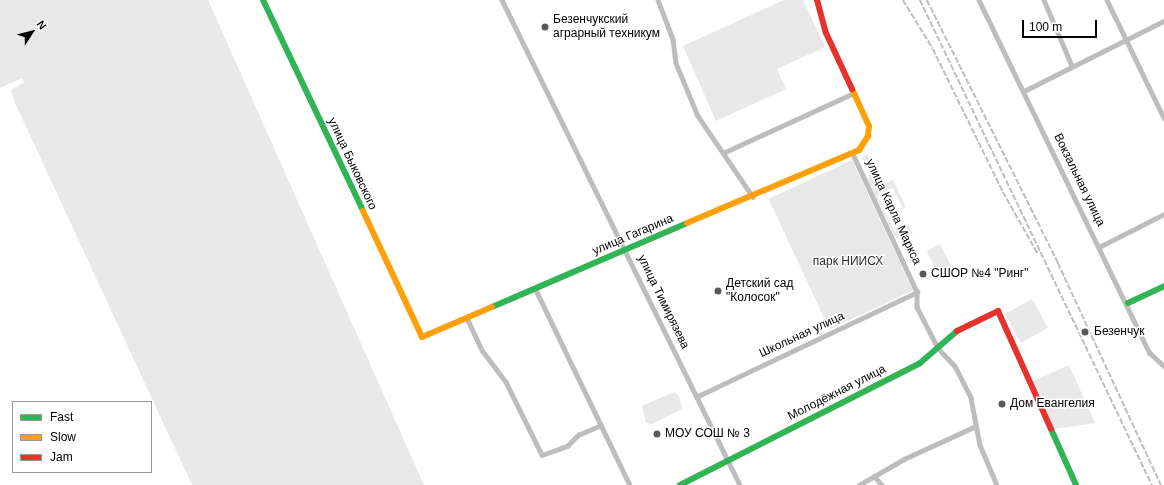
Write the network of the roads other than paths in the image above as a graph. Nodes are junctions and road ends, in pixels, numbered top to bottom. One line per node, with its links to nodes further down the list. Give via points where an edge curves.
1 (263, 0): 25 (street, улица Быковского)
2 (502, 0): 19 (street, улица Тимирязева)
3 (658, 0): 14 (street, via 673,39 676,63 698,116)
4 (817, 0): 12 (street, улица Карла Маркса, via 826,33)
5 (979, 0): 11 (street, Вокзальная улица)
6 (1044, 0): 10 (street)
7 (1107, 0): 9 (street)
8 (1164, 21): 9 (street)
9 (1126, 39): 10 (street); 13 (street)
10 (1072, 66): 11 (street)
11 (1024, 91): 18 (street, Вокзальная улица)
12 (854, 93): 14 (street); 15 (street, улица Карла Маркса, via 869,129 864,144)
13 (1164, 118)
14 (723, 153): 16 (street)
15 (853, 154): 16 (street, улица Гагарина); 22 (street, улица Карла Маркса)
16 (753, 196): 19 (street, улица Гагарина)
17 (1164, 214): 18 (street)
18 (1101, 246): 23 (street, Вокзальная улица)
19 (626, 250): 21 (street, улица Гагарина); 28 (street, улица Тимирязева)
20 (1164, 286): 23 (street)
21 (536, 290): 24 (street, улица Гагарина); 29 (street)
22 (917, 292): 26 (street, улица Карла Маркса, via 917,307); 28 (street, Школьная улица)
23 (1128, 303): 27 (street, Вокзальная улица, via 1153,357)
24 (468, 320): 25 (street, улица Гагарина); 29 (street, via 482,350 506,382 542,455 566,446 578,435)
25 (422, 337)
26 (938, 348): 30 (street, улица Карла Маркса, via 955,366 968,392); 31 (street, Молодёжная улица, via 920,363); 39 (street, Молодёжная улица, via 952,333 998,311)
27 (1164, 366)
28 (696, 396): 31 (street, улица Тимирязева)
29 (601, 425): 33 (street)
30 (976, 426): 32 (street); 38 (street, улица Карла Маркса, via 982,452)
31 (726, 460): 34 (street, Молодёжная улица); 35 (street, улица Тимирязева)
32 (874, 476): 36 (street); 37 (street)
33 (630, 485)
34 (680, 485)
35 (740, 485)
36 (859, 485)
37 (882, 485)
38 (997, 485)
39 (1076, 485)

